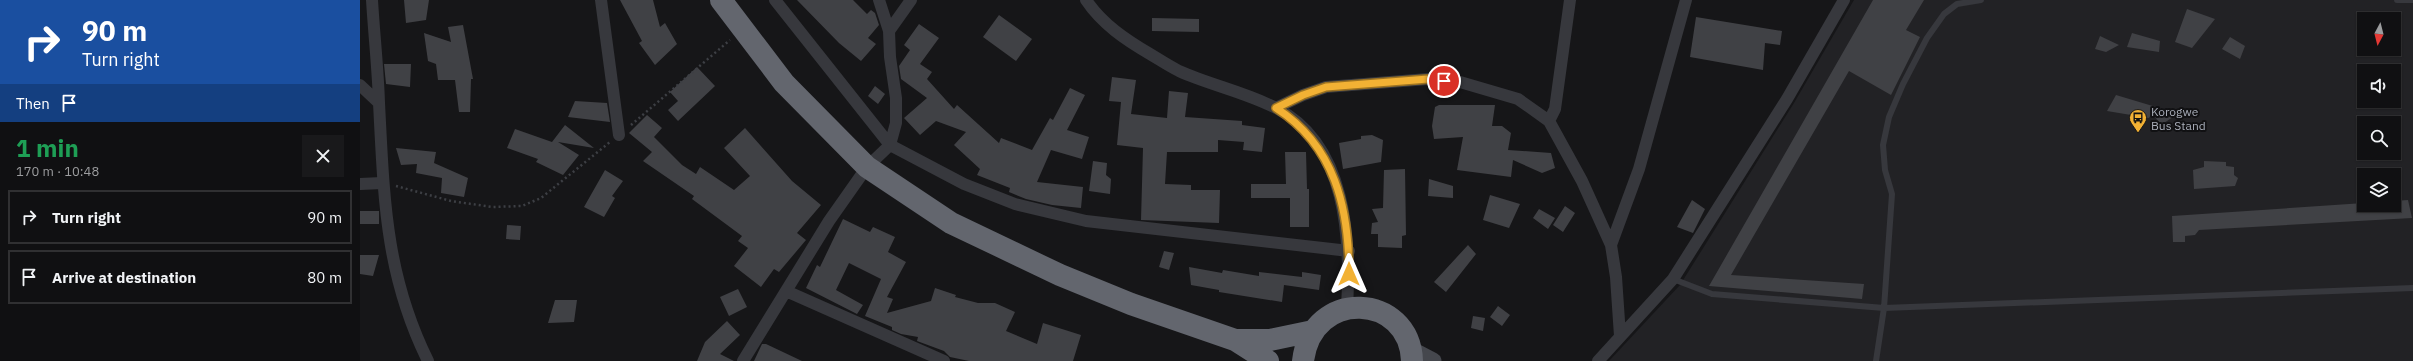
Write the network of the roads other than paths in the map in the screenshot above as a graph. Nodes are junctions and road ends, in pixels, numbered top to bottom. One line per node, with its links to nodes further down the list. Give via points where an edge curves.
1 (372, 0): 16 (street)
2 (601, 0): 19 (street)
3 (721, 0): 21 (highway, via 784,83)
4 (775, 0): 20 (street)
5 (878, 0): 14 (street)
6 (911, 0): 14 (street)
7 (1086, 0): 17 (street, via 1096,15 1130,42 1178,70)
8 (1570, 0): 18 (street, via 1555,109)
9 (1686, 0): 24 (street, via 1639,169)
10 (1844, 0): 26 (street, via 1787,99)
11 (1981, 0): 30 (lane, via 1957,4 1944,14 1927,38 1889,118 1883,146 1885,170 1892,194)
12 (2397, 0): 13 (lane)
13 (2413, 0)
14 (889, 31): 20 (street, via 896,98 896,123)
15 (360, 85): 16 (street)
16 (379, 103): 22 (street)
17 (1276, 108): 18 (street, via 1326,87 1428,79 1460,82 1518,99); 25 (street, via 1293,119 1323,154 1335,181 1343,209)
18 (1550, 121): 24 (street, via 1582,181)
19 (619, 135)
20 (890, 145): 21 (street); 25 (street, via 964,184 1015,204 1086,221)
21 (867, 167): 28 (street); 33 (highway, via 951,224 1004,250 1132,304)
22 (382, 182): 23 (street); 35 (street, via 391,251 401,293)
23 (360, 184)
24 (1610, 245): 32 (street, via 1616,277)
25 (1349, 251): 29 (street)
26 (1673, 279): 30 (lane, via 1712,294); 32 (street)
27 (2413, 288): 30 (lane)
28 (786, 291): 36 (street); 37 (street)
29 (1347, 308): 31 (highway, via 1328,316); 34 (highway, via 1368,308 1388,316 1403,330)
30 (1884, 308): 42 (lane)
31 (1312, 331): 33 (highway, via 1270,340); 39 (highway, via 1305,346)
32 (1620, 336): 41 (street)
33 (1235, 340): 38 (highway)
34 (1412, 355): 40 (main road)
35 (428, 361)
36 (742, 361)
37 (944, 361)
38 (1268, 361)
39 (1303, 361)
40 (1433, 361)
41 (1598, 361)
42 (1876, 361)

